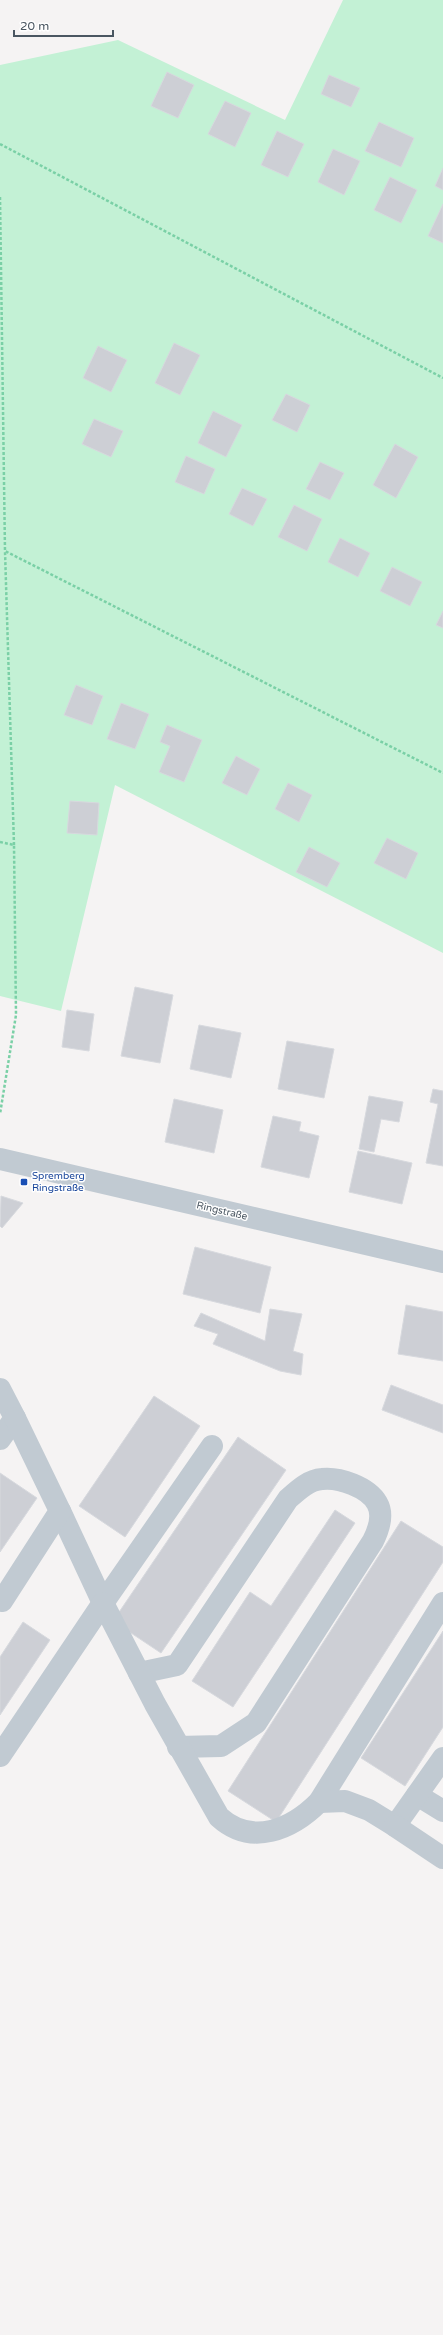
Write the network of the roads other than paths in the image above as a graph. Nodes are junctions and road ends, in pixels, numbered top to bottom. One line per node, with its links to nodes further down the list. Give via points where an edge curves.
1 (0, 1159): 2 (street, Ringstraße)
2 (443, 1262)
3 (0, 1389): 4 (street)
4 (15, 1418): 5 (street); 7 (street)
5 (0, 1439)
6 (212, 1446): 9 (street)
7 (60, 1510): 8 (street); 9 (street)
8 (2, 1601)
9 (103, 1603): 11 (street); 13 (street)
10 (443, 1603): 16 (street)
11 (139, 1673): 12 (street); 12 (street, via 177,1665 288,1500 301,1487 322,1478 343,1481 366,1492 378,1503 381,1516 373,1542 256,1723 221,1746)
12 (178, 1747): 16 (street, via 219,1817 227,1825 243,1831 263,1833 285,1828 306,1815)
13 (0, 1756)
14 (443, 1758): 15 (street)
15 (418, 1795): 17 (street); 18 (street)
16 (319, 1802): 18 (street, via 345,1801 368,1810)
17 (443, 1811)
18 (395, 1826): 19 (street)
19 (443, 1858)

